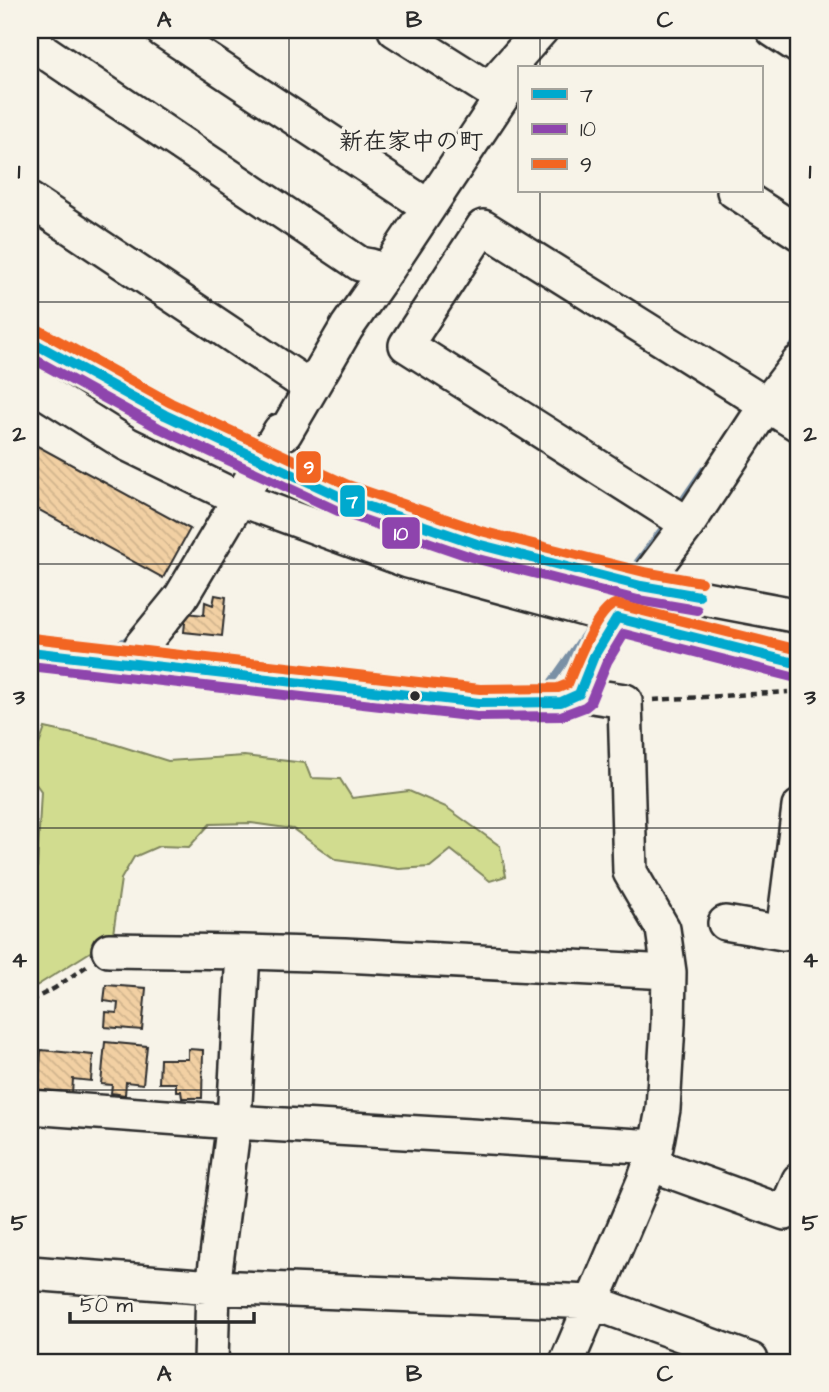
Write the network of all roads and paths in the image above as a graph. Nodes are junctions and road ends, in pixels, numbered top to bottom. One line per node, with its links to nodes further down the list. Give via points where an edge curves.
1 (162, 30): 11 (street)
2 (396, 30): 6 (street)
3 (773, 30): 5 (street)
4 (30, 42): 13 (street, via 360,264)
5 (799, 47)
6 (529, 61)
7 (518, 75): 11 (street)
8 (518, 75): 20 (street, via 347,327 285,433)
9 (736, 192): 12 (street)
10 (30, 200): 16 (street)
11 (417, 200): 13 (street)
12 (799, 233)
13 (371, 266): 16 (street)
14 (30, 341): 21 (street, via 165,415)
15 (799, 362): 18 (street)
16 (301, 381): 20 (street, via 274,428)
17 (30, 383): 22 (street, via 127,444)
18 (758, 399): 19 (street); 23 (street); 23 (street, via 484,226 406,345)
19 (799, 425)
20 (280, 431): 21 (street)
21 (263, 461): 22 (street); 24 (street, via 343,498 464,540)
22 (240, 499): 26 (street, via 408,561); 29 (street, via 181,597 142,645)
23 (688, 524): 24 (street)
24 (641, 586): 25 (street); 26 (street)
25 (796, 610)
26 (617, 618): 28 (street); 31 (street, via 594,656)
27 (30, 652): 29 (street)
28 (799, 664)
29 (132, 665): 31 (street, via 480,703 561,702)
30 (799, 691): 32 (path)
31 (579, 694): 32 (street)
32 (625, 701): 37 (street, via 630,872 663,929)
33 (799, 807): 34 (street, via 783,933)
34 (725, 923)
35 (109, 950): 36 (street); 38 (path)
36 (243, 952): 37 (street); 40 (street)
37 (669, 972): 41 (street, via 663,1109)
38 (30, 1001)
39 (30, 1107): 40 (street)
40 (234, 1122): 41 (street); 44 (street)
41 (653, 1155): 42 (street, via 785,1213); 45 (street)
42 (799, 1180)
43 (30, 1273): 44 (street)
44 (214, 1287): 45 (street); 47 (street)
45 (592, 1302): 46 (street); 48 (street)
46 (751, 1360)
47 (211, 1362)
48 (567, 1362)

